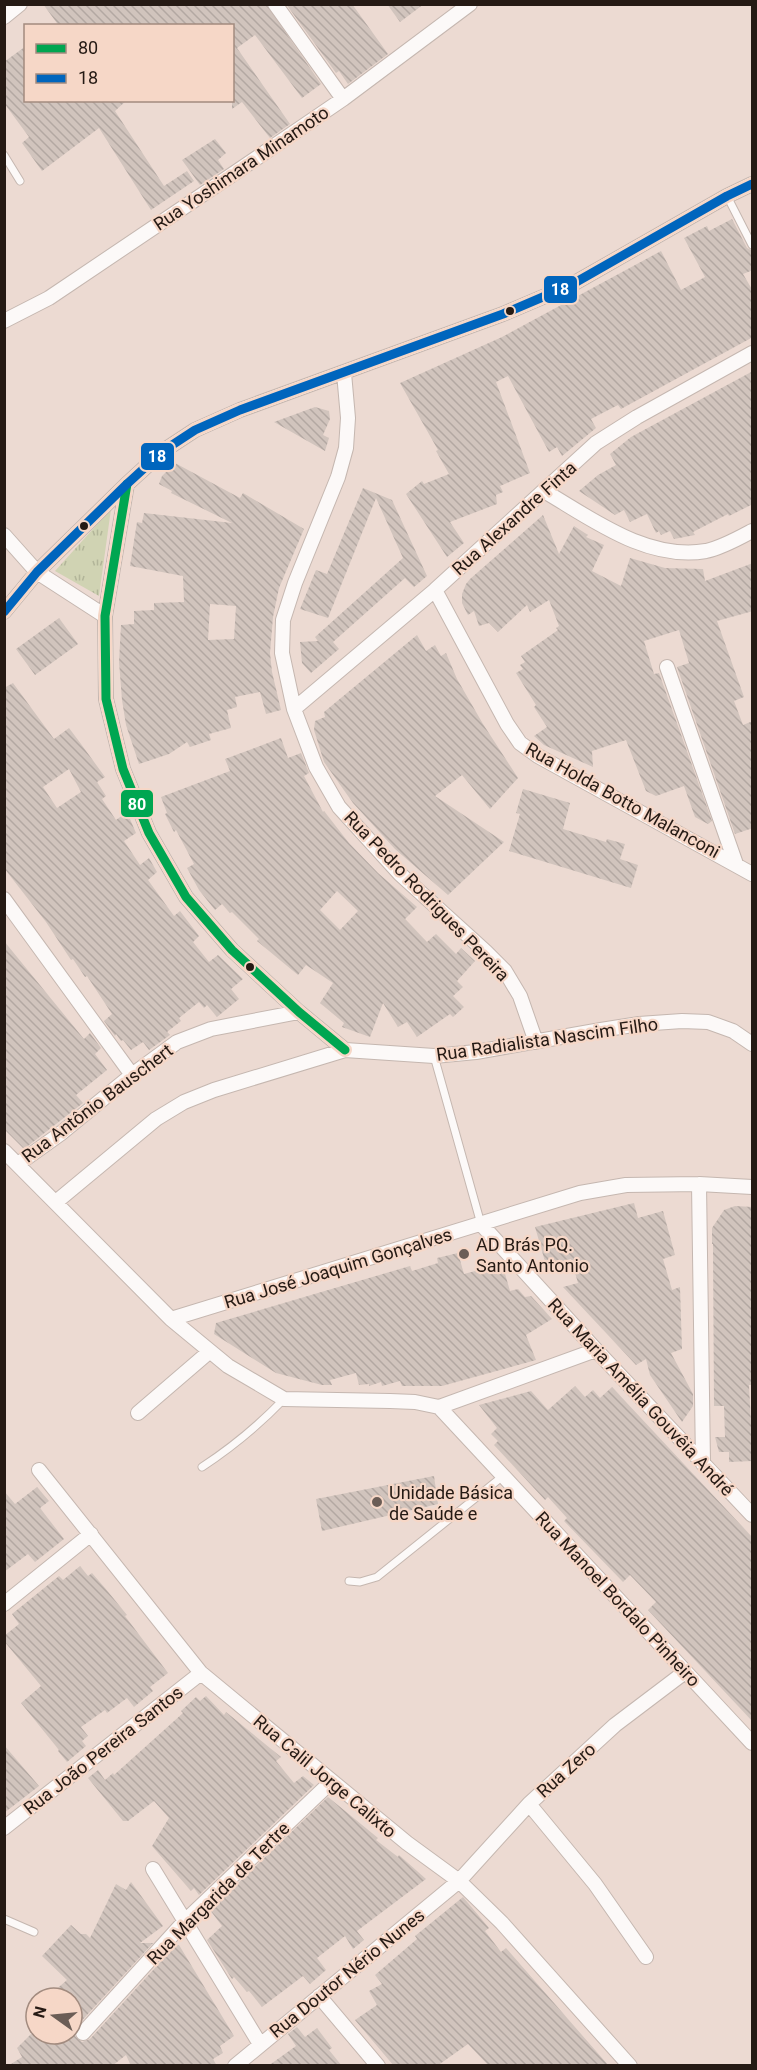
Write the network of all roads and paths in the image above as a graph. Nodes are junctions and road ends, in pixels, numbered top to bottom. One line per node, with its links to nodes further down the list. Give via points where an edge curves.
1 (20, 4): 4 (street)
2 (275, 4): 5 (street)
3 (470, 4): 5 (street, Rua Yoshimara Minamoto)
4 (4, 17)
5 (344, 99): 11 (street, Rua Yoshimara Minamoto, via 49,297)
6 (4, 155): 7 (lane)
7 (20, 181)
8 (753, 184): 9 (street)
9 (727, 196): 10 (lane); 13 (street, via 571,285)
10 (753, 245)
11 (4, 321)
12 (753, 353): 15 (street, Rua Alexandre Finta, via 596,443)
13 (344, 373): 14 (street, via 195,430 163,451); 23 (street, Rua Pedro Rodrigues Pereira, via 346,448 283,620 282,653)
14 (127, 484): 18 (street); 21 (street)
15 (544, 491): 16 (street, via 612,530 651,547 680,553 708,551); 19 (street, Rua Alexandre Finta)
16 (753, 531)
17 (4, 535): 18 (street)
18 (37, 572): 20 (street); 21 (street)
19 (435, 590): 23 (street, Rua Alexandre Finta); 24 (street, Rua Holda Botto Malanconi, via 472,663 520,743)
20 (4, 612)
21 (105, 616): 27 (street, via 106,699 123,770 149,833 186,897 232,950)
22 (667, 667): 24 (street)
23 (294, 709): 28 (street, Rua Pedro Rodrigues Pereira, via 316,767 339,807 400,874 505,971 520,996)
24 (736, 864): 25 (street, Rua Holda Botto Malanconi)
25 (753, 874)
26 (4, 899): 32 (street)
27 (299, 1012): 30 (street); 32 (street, Rua Antônio Bauschert, via 211,1029 177,1042)
28 (536, 1042): 29 (street, Rua Radialista Nascim Filho, via 639,1024 682,1021 708,1022); 31 (street, Rua Radialista Nascim Filho)
29 (753, 1044)
30 (345, 1050): 31 (street, Rua Radialista Nascim Filho); 37 (street, Rua Radialista Nascim Filho, via 184,1102 156,1119)
31 (434, 1056): 38 (lane)
32 (132, 1075): 34 (street, Rua Antônio Bauschert)
33 (4, 1151): 34 (street, Rua Antônio Bauschert)
34 (18, 1164): 37 (street)
35 (699, 1184): 36 (street, Rua José Joaquim Gonçalves); 38 (street, Rua José Joaquim Gonçalves, via 626,1185 592,1191); 45 (street)
36 (753, 1187)
37 (56, 1202): 39 (street)
38 (481, 1224): 39 (street, Rua José Joaquim Gonçalves); 40 (street, Rua Maria Amélia Gouvêia André)
39 (171, 1319): 41 (street)
40 (596, 1350): 43 (street); 45 (street, Rua Maria Amélia Gouvêia André)
41 (209, 1352): 42 (street); 44 (street)
42 (284, 1399): 43 (street, via 390,1401); 46 (lane, via 237,1444)
43 (439, 1407): 48 (street, Rua Manoel Bordalo Pinheiro)
44 (138, 1413)
45 (704, 1464): 49 (street, Rua Maria Amélia Gouvêia André)
46 (202, 1467)
47 (39, 1470): 50 (street, Rua Calil Jorge Calixto)
48 (504, 1476): 51 (lane, via 377,1577); 54 (street, Rua Manoel Bordalo Pinheiro)
49 (753, 1515)
50 (91, 1534): 52 (street); 53 (street, Rua Calil Jorge Calixto)
51 (349, 1581)
52 (4, 1604)
53 (201, 1672): 56 (street, Rua Calil Jorge Calixto); 58 (street, Rua João Pereira Santos)
54 (685, 1672): 55 (street, Rua Manoel Bordalo Pinheiro); 57 (street, Rua Zero, via 615,1725)
55 (753, 1743)
56 (332, 1782): 60 (street, Rua Calil Jorge Calixto); 62 (street, Rua Margarida de Tertre)
57 (529, 1804): 60 (street, Rua Zero); 64 (street, via 595,1884)
58 (4, 1828)
59 (153, 1869): 62 (street)
60 (459, 1881): 65 (street, Rua Doutor Nério Nunes); 70 (street, Rua Calil Jorge Calixto, via 502,1923)
61 (4, 1919): 63 (lane)
62 (185, 1921): 66 (street, Rua Margarida de Tertre); 67 (street)
63 (34, 1932)
64 (646, 1957)
65 (319, 1996): 67 (street, Rua Doutor Nério Nunes); 69 (street)
66 (84, 2032)
67 (260, 2044): 68 (street, Rua Doutor Nério Nunes)
68 (235, 2066)
69 (378, 2066)
70 (630, 2066)

